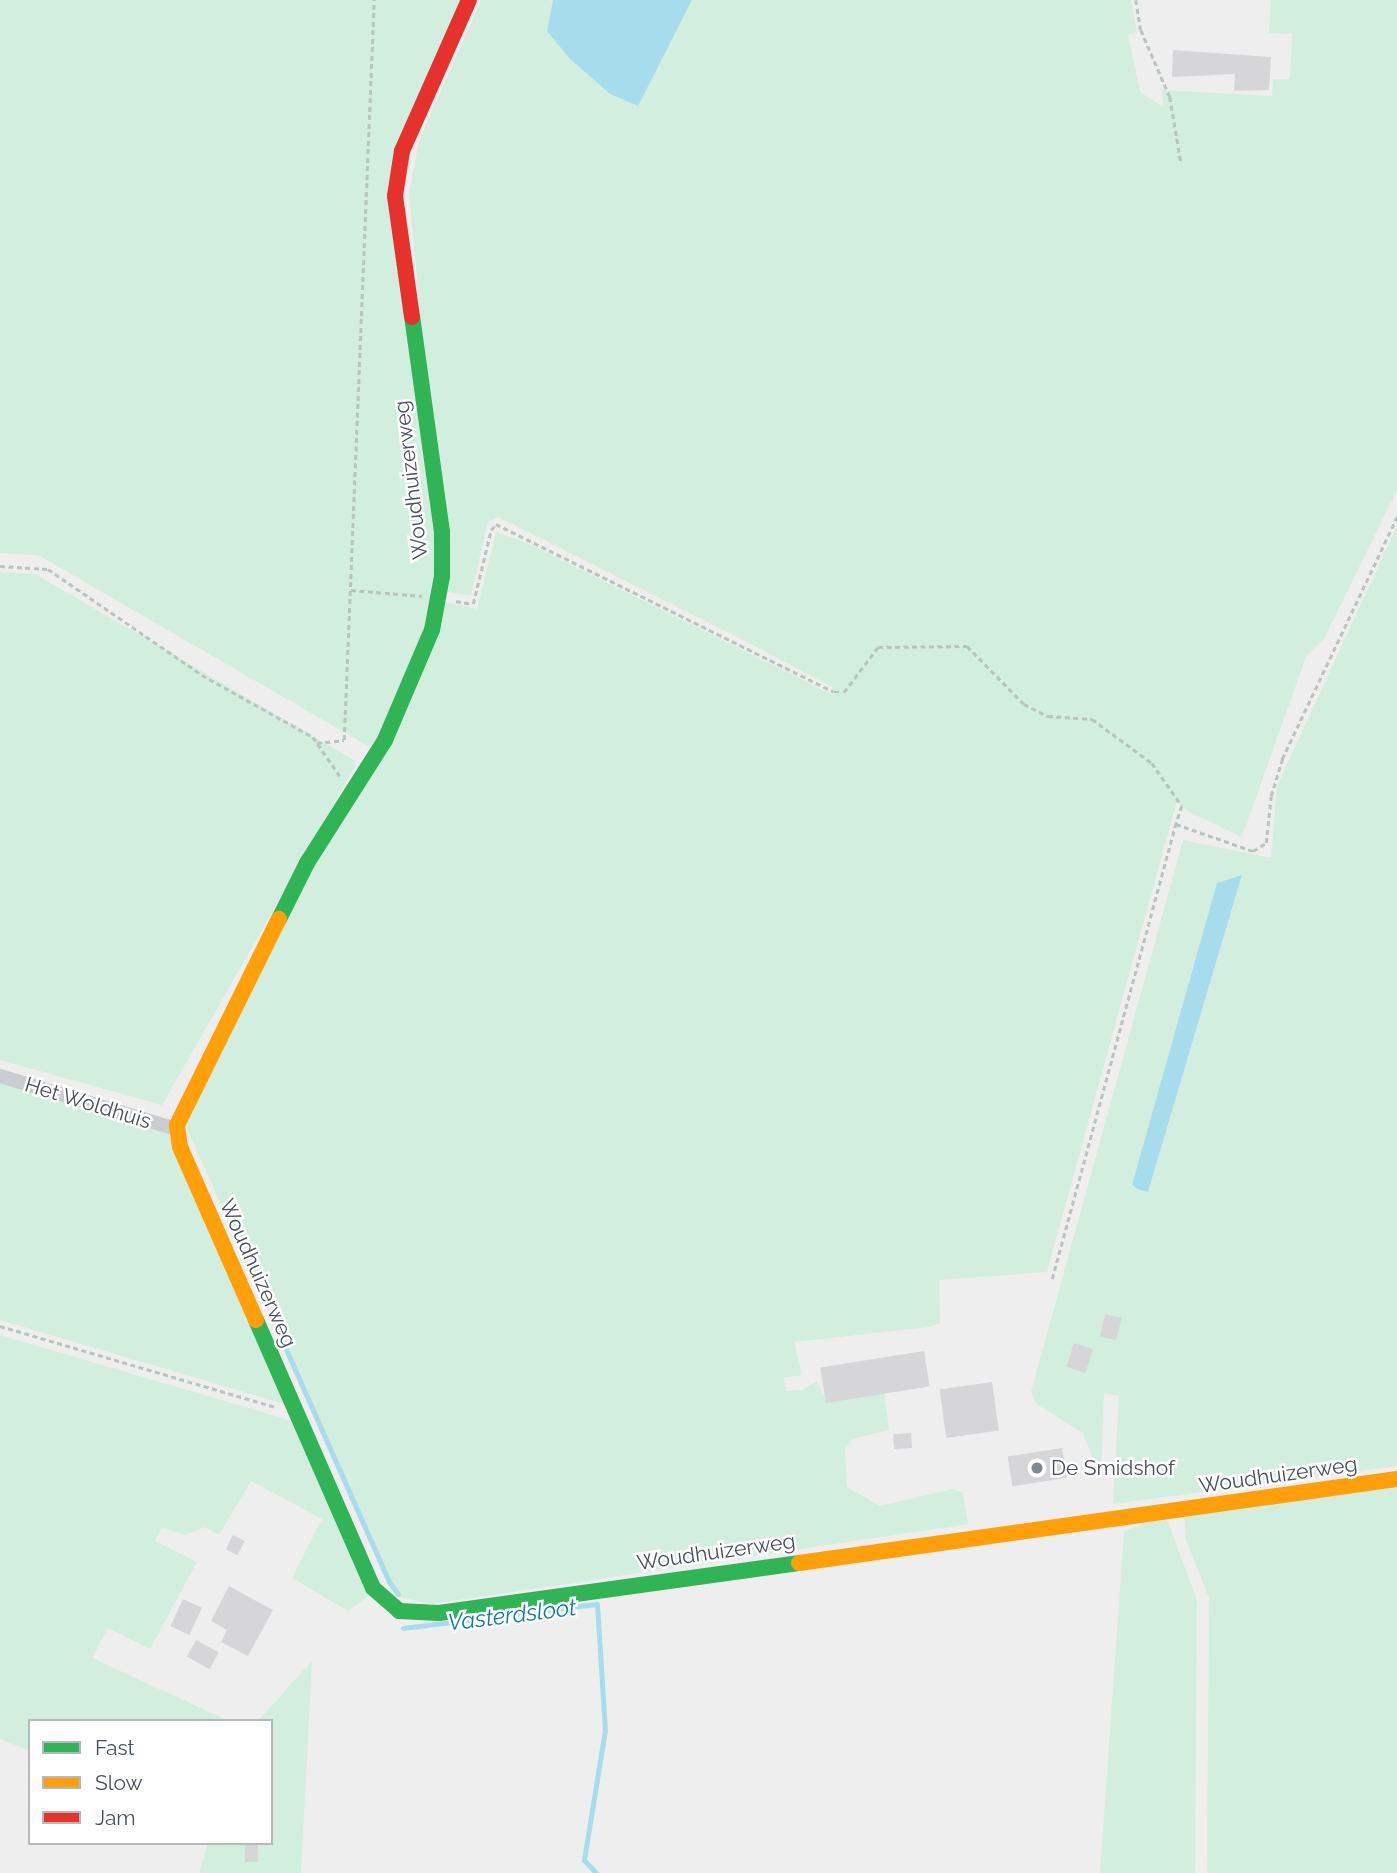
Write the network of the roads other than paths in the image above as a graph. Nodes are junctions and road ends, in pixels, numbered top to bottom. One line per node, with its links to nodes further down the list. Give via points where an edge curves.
1 (469, 0): 3 (street, Woudhuizerweg, via 402,151 395,196 441,519 440,598 421,665 385,740 355,780 209,1054)
2 (0, 1076): 3 (street, Het Woldhuis)
3 (177, 1129): 4 (street, Woudhuizerweg, via 180,1147 373,1588 392,1608 412,1614)
4 (1397, 1479)

